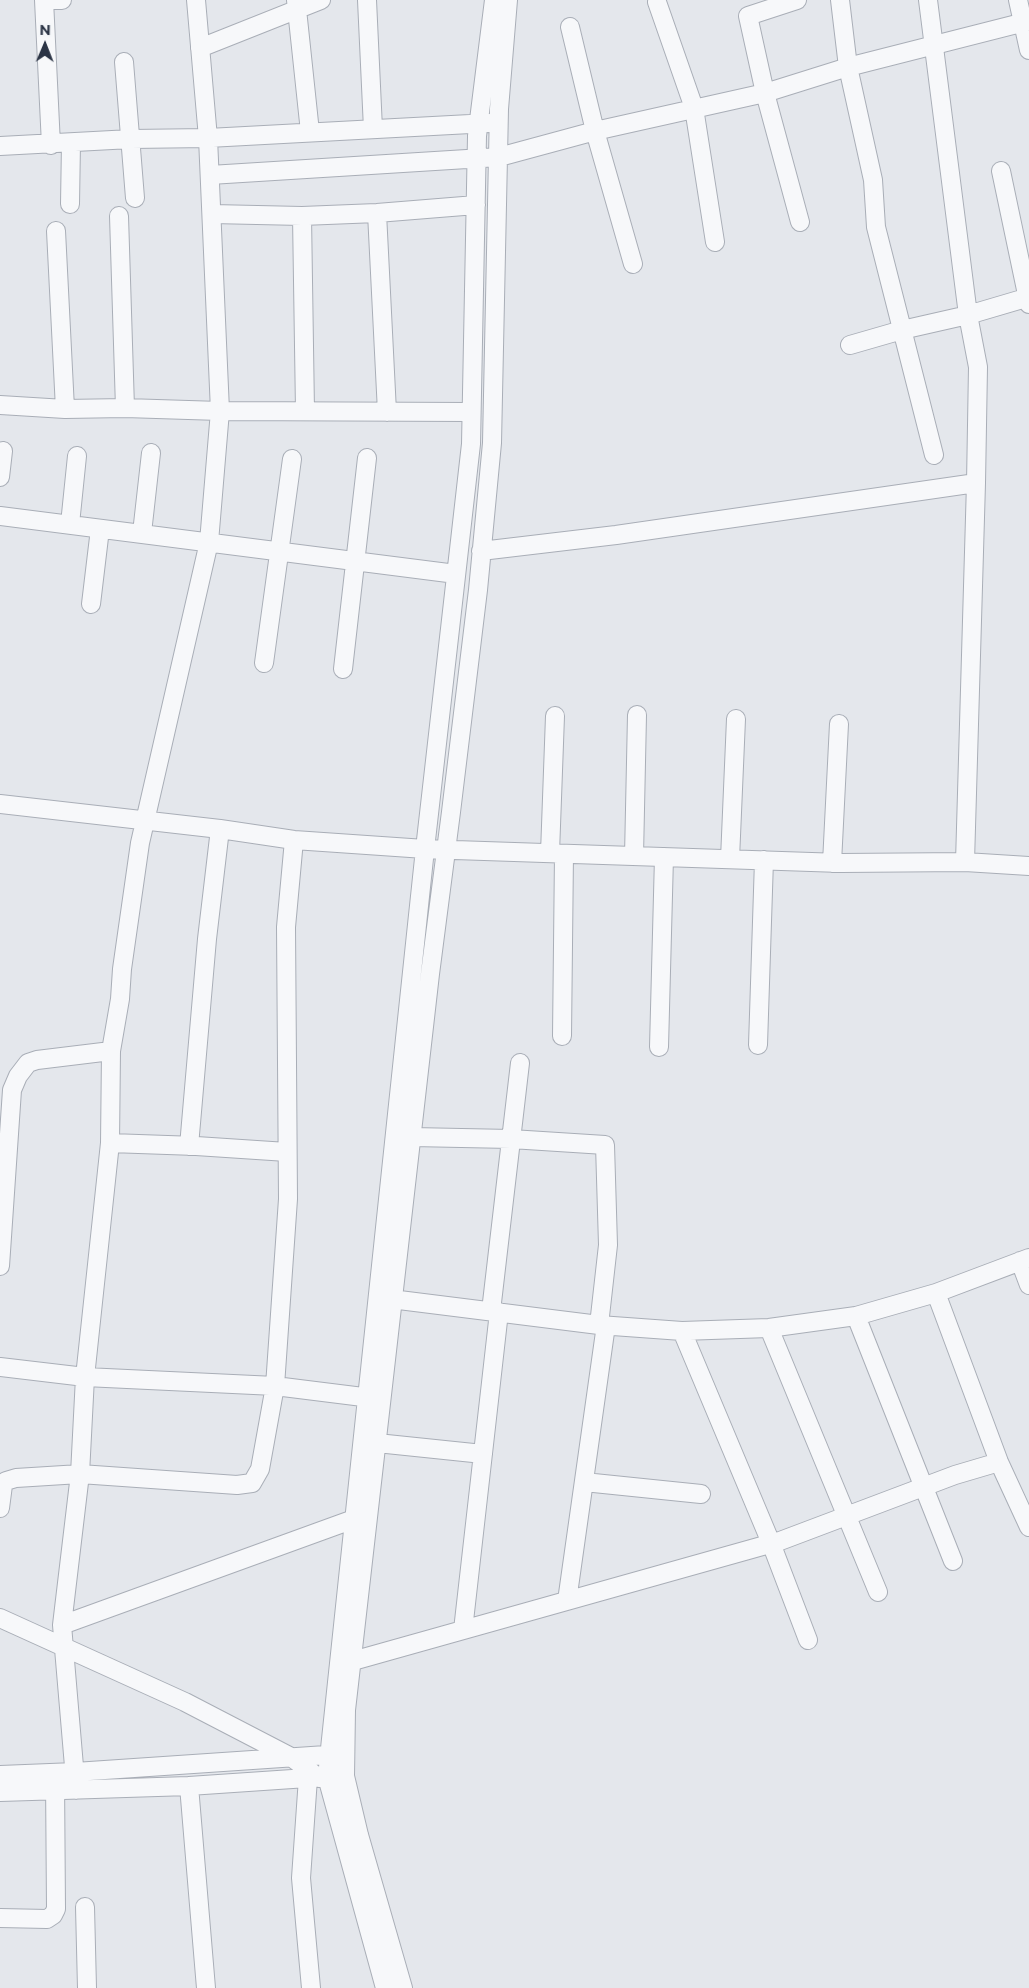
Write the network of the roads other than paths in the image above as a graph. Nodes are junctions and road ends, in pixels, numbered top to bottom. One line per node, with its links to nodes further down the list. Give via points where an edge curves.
1 (62, 0): 30 (street, via 44,0)
2 (196, 0): 16 (street)
3 (320, 0): 12 (street)
4 (367, 0): 24 (street)
5 (494, 0): 22 (street)
6 (508, 0): 23 (street)
7 (797, 0): 20 (street, via 748,16)
8 (840, 0): 19 (street)
9 (928, 0): 15 (street)
10 (1018, 0): 13 (street)
11 (657, 2): 21 (street)
12 (296, 5): 16 (street); 26 (street)
13 (1026, 22): 15 (street); 17 (street)
14 (570, 27): 25 (street)
15 (934, 44): 19 (street); 48 (street)
16 (200, 48): 27 (street)
17 (1029, 50)
18 (124, 62): 28 (street)
19 (848, 67): 20 (street); 49 (street, via 873,180 876,227)
20 (765, 93): 21 (street); 43 (street)
21 (694, 108): 25 (street); 45 (street)
22 (479, 123): 23 (street); 24 (street); 33 (street)
23 (499, 123): 32 (street)
24 (373, 128): 26 (street)
25 (595, 131): 32 (street); 46 (street)
26 (310, 132): 27 (street)
27 (208, 138): 28 (street); 35 (street)
28 (130, 140): 29 (street); 36 (street)
29 (71, 143): 30 (street); 37 (street)
30 (51, 145): 31 (street)
31 (0, 146)
32 (499, 157): 33 (street); 72 (street, via 492,443)
33 (476, 160): 35 (street); 38 (street)
34 (1001, 171): 47 (street)
35 (210, 174): 40 (street)
36 (135, 198)
37 (70, 204)
38 (476, 205): 39 (street); 57 (street)
39 (377, 213): 42 (street); 56 (street)
40 (212, 214): 42 (street); 54 (street)
41 (119, 216): 52 (street)
42 (302, 216): 55 (street)
43 (800, 222)
44 (56, 230): 53 (street)
45 (715, 242)
46 (633, 264)
47 (1028, 300): 48 (street)
48 (968, 315): 49 (street); 65 (street, via 978,367)
49 (902, 330): 50 (street); 60 (street)
50 (850, 345)
51 (0, 404): 53 (street)
52 (125, 408): 53 (street); 54 (street)
53 (65, 409)
54 (220, 411): 55 (street); 70 (street)
55 (305, 412): 56 (street)
56 (387, 412): 57 (street)
57 (471, 412): 74 (street)
58 (3, 451): 64 (street)
59 (151, 453): 69 (street)
60 (934, 455)
61 (77, 456): 67 (street)
62 (367, 458): 73 (street)
63 (292, 459): 71 (street)
64 (0, 477)
65 (976, 483): 72 (street, via 616,535); 93 (street)
66 (0, 516): 67 (street)
67 (70, 524): 68 (street)
68 (100, 529): 69 (street); 75 (street)
69 (142, 533): 70 (street)
70 (209, 542): 71 (street); 83 (street)
71 (280, 551): 73 (street); 76 (street)
72 (481, 551): 87 (street)
73 (355, 561): 74 (street); 77 (street)
74 (456, 574): 86 (street)
75 (91, 604)
76 (264, 663)
77 (343, 669)
78 (636, 715): 89 (street)
79 (555, 716): 88 (street)
80 (736, 719): 91 (street)
81 (839, 724): 94 (street)
82 (0, 804): 83 (street)
83 (145, 822): 84 (street); 99 (street)
84 (220, 829): 85 (street); 105 (street)
85 (294, 840): 86 (street); 106 (street, via 286,927)
86 (425, 849): 87 (street); 111 (street)
87 (446, 849): 88 (street); 102 (street)
88 (557, 854): 89 (street); 96 (street)
89 (634, 856): 90 (street)
90 (664, 857): 91 (street); 98 (street)
91 (730, 859): 92 (street)
92 (764, 860): 94 (street); 97 (street)
93 (966, 862): 94 (street); 95 (street)
94 (832, 863)
95 (1029, 866)
96 (562, 1036)
97 (758, 1044)
98 (659, 1047)
99 (111, 1051): 101 (street, via 28,1063); 104 (street)
100 (520, 1063): 103 (street)
101 (6, 1090): 108 (street)
102 (412, 1137): 103 (street); 111 (street)
103 (511, 1139): 112 (street); 114 (street, via 605,1145 608,1245)
104 (110, 1143): 105 (street); 118 (street)
105 (189, 1146): 106 (street)
106 (288, 1152): 119 (street, via 288,1199)
107 (1025, 1259): 109 (street); 110 (street)
108 (0, 1266)
109 (1029, 1285)
110 (936, 1293): 113 (street); 123 (street)
111 (386, 1298): 112 (street); 120 (street)
112 (495, 1312): 114 (street); 122 (street)
113 (856, 1316): 115 (street); 126 (street)
114 (602, 1325): 116 (street); 125 (street)
115 (769, 1328): 116 (street); 129 (street)
116 (682, 1331): 132 (street)
117 (0, 1368): 118 (street)
118 (85, 1377): 119 (street); 124 (street)
119 (275, 1386): 120 (street); 124 (street, via 260,1469 252,1483 237,1486)
120 (375, 1398): 121 (street); 130 (street)
121 (377, 1443): 122 (street); 141 (street)
122 (483, 1454): 138 (street)
123 (999, 1462): 126 (street); 131 (street)
124 (80, 1474): 128 (street, via 6,1481); 137 (street)
125 (584, 1482): 127 (street); 135 (street)
126 (923, 1487): 129 (street); 133 (street)
127 (701, 1494)
128 (0, 1508)
129 (846, 1516): 132 (street); 134 (street)
130 (354, 1519): 137 (street); 141 (street)
131 (1029, 1527)
132 (771, 1543): 135 (street); 139 (street)
133 (953, 1561)
134 (878, 1592)
135 (567, 1600): 138 (street)
136 (0, 1618): 140 (street)
137 (62, 1625): 140 (street)
138 (463, 1630): 141 (street)
139 (808, 1640)
140 (64, 1648): 143 (street, via 185,1702); 144 (street)
141 (345, 1663): 142 (street)
142 (337, 1754): 143 (street); 147 (street); 148 (street)
143 (291, 1758): 144 (street); 148 (street)
144 (75, 1772): 145 (street); 151 (street)
145 (55, 1773): 146 (street); 150 (street)
146 (0, 1775)
147 (345, 1776): 148 (street); 159 (street)
148 (318, 1778): 149 (street); 157 (street, via 302,1878); 158 (street)
149 (189, 1786): 151 (street); 156 (street)
150 (55, 1790): 151 (street); 152 (street); 154 (street, via 56,1909 46,1919)
151 (76, 1790)
152 (0, 1792)
153 (85, 1907): 155 (street)
154 (0, 1918)
155 (87, 1988)
156 (206, 1988)
157 (311, 1988)
158 (385, 1988)
159 (404, 1988)

